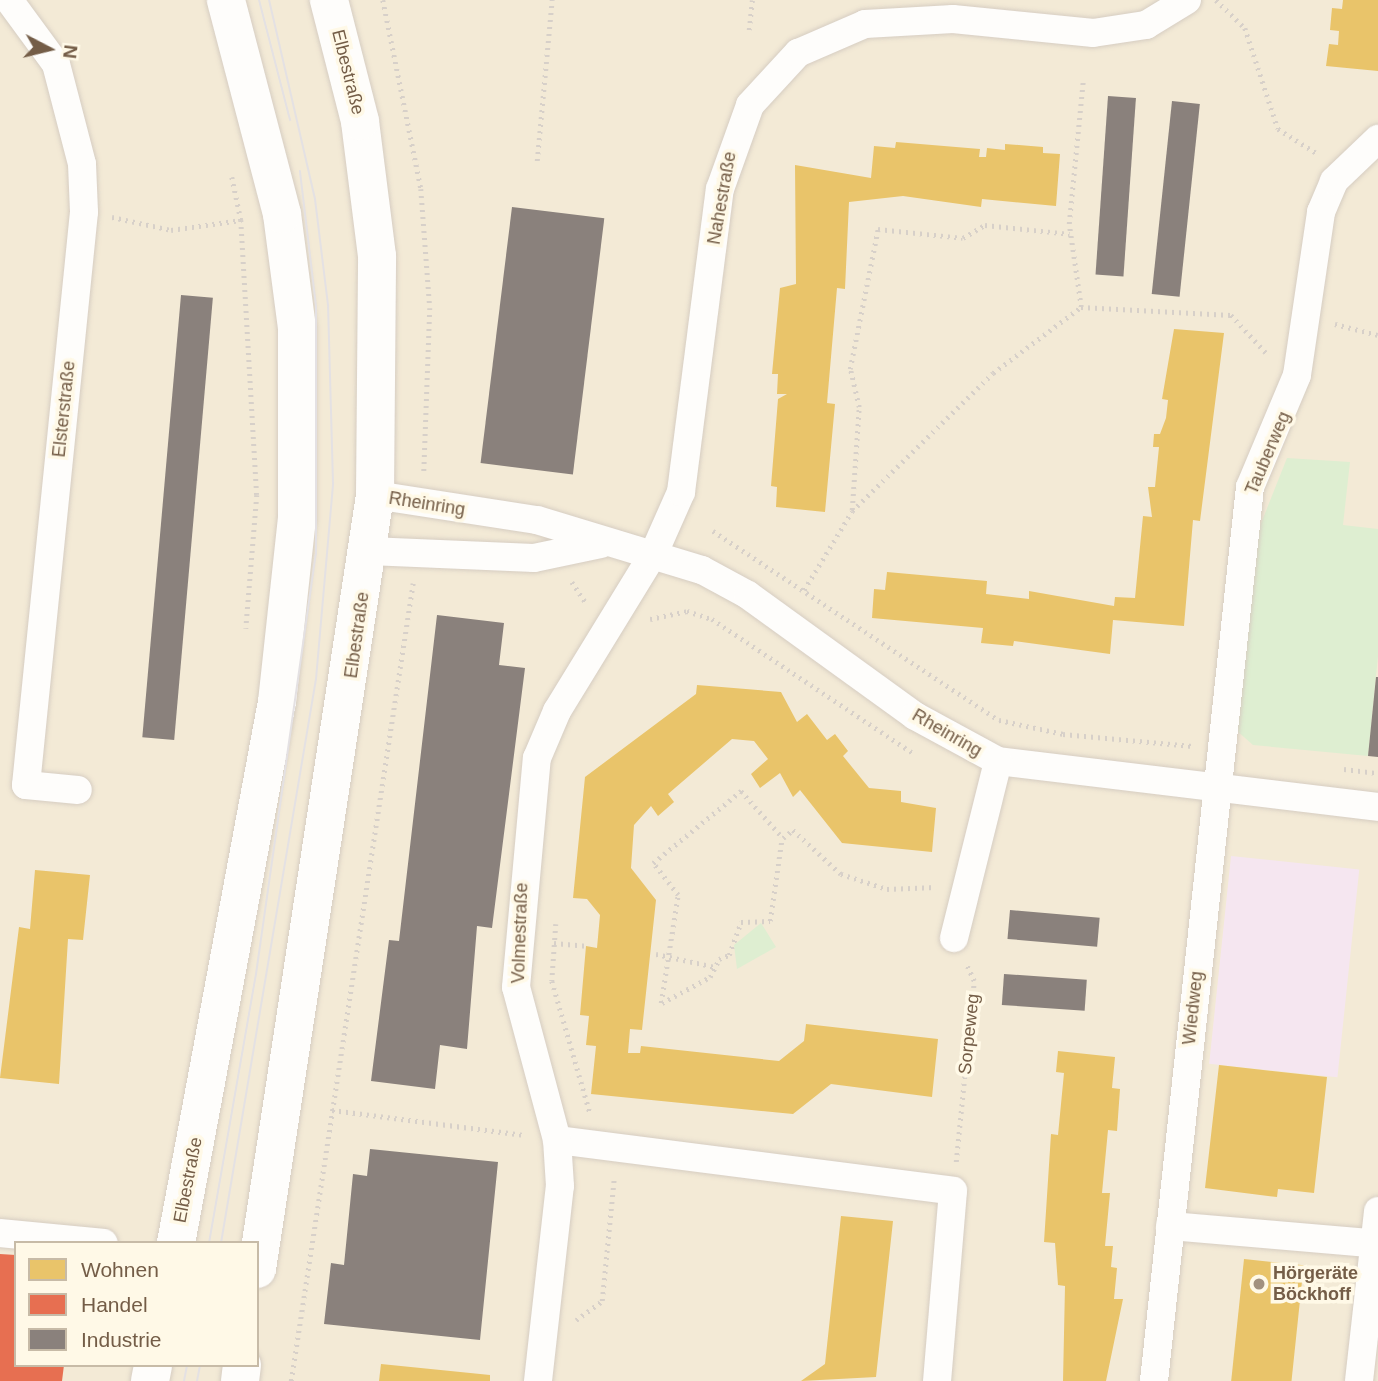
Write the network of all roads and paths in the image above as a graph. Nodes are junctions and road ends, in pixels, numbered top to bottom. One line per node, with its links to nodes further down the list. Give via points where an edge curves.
1 (9, 0): 13 (street, Elsterstraße, via 57,64 75,125)
2 (226, 0): 52 (street, Elbestraße, via 265,129 297,328 297,519 277,702)
3 (329, 0): 20 (street, Elbestraße, via 360,121 374,228 381,319)
4 (552, 0): 11 (path)
5 (752, 0): 8 (path)
6 (1187, 0): 25 (street, Nahestraße, via 1146,25 1093,33 953,19 864,24 798,53 771,77 732,143 720,188 691,441 681,492)
7 (1216, 0): 10 (path, via 1245,28 1278,130 1319,155)
8 (748, 30)
9 (1083, 80): 15 (path)
10 (1373, 144): 17 (street, Tauberweg, via 1334,181 1321,212)
11 (537, 161)
12 (230, 170): 14 (path)
13 (83, 212): 14 (path, via 171,230); 32 (street, Elsterstraße, via 26,785)
14 (241, 220): 28 (path, via 257,495)
15 (1070, 234): 16 (path); 21 (path, via 985,225 963,238 878,229 849,369 859,407)
16 (1081, 307): 19 (path, via 1231,314 1259,349); 21 (path, via 993,373)
17 (1304, 317): 18 (path); 19 (street, Tauberweg)
18 (1378, 335)
19 (1297, 375): 29 (street, Tauberweg, via 1250,486)
20 (375, 495): 23 (street, Rheinring, via 537,520); 24 (street, Elbestraße)
21 (852, 511): 26 (path)
22 (713, 531): 26 (path)
23 (601, 544): 24 (street, Rheinring, via 534,558); 25 (street, Rheinring)
24 (369, 551): 54 (street, Elbestraße)
25 (654, 553): 31 (street, Rheinring, via 748,595 915,716); 45 (street, Volmestraße, via 557,711 537,758 516,930 516,987)
26 (804, 590): 29 (path, via 999,720 1063,734)
27 (642, 627): 30 (path, via 670,611 712,619)
28 (245, 634)
29 (1220, 747): 33 (street, Tauberweg)
30 (917, 754)
31 (998, 761): 33 (street, Rheinring); 38 (street)
32 (78, 790)
33 (1216, 790): 34 (street, Rheinring); 49 (street, Wiedweg)
34 (1378, 807)
35 (783, 838): 36 (path, via 793,830 841,874 887,889 933,890); 42 (path, via 741,790 659,856 653,863 678,895); 43 (path, via 770,921 741,922 729,955)
36 (942, 882)
37 (556, 918): 39 (path)
38 (954, 938): 47 (path, Sorpeweg, via 974,981)
39 (554, 943): 40 (path); 46 (path, via 552,981 593,1121)
40 (586, 946)
41 (656, 954): 42 (path)
42 (669, 956): 43 (path); 43 (path, via 661,1003 710,977)
43 (715, 967)
44 (332, 1110): 45 (path)
45 (557, 1140): 46 (street); 56 (street, Volmestraße, via 560,1186)
46 (617, 1147): 47 (street); 55 (path, via 602,1301)
47 (953, 1191): 57 (street)
48 (1378, 1211): 53 (street)
49 (1170, 1226): 53 (street); 58 (street, Wiedweg)
50 (0, 1233): 51 (street)
51 (83, 1241)
52 (176, 1241)
53 (1376, 1243): 59 (street)
54 (259, 1256)
55 (570, 1325)
56 (538, 1381)
57 (937, 1381)
58 (1154, 1381)
59 (1359, 1381)

